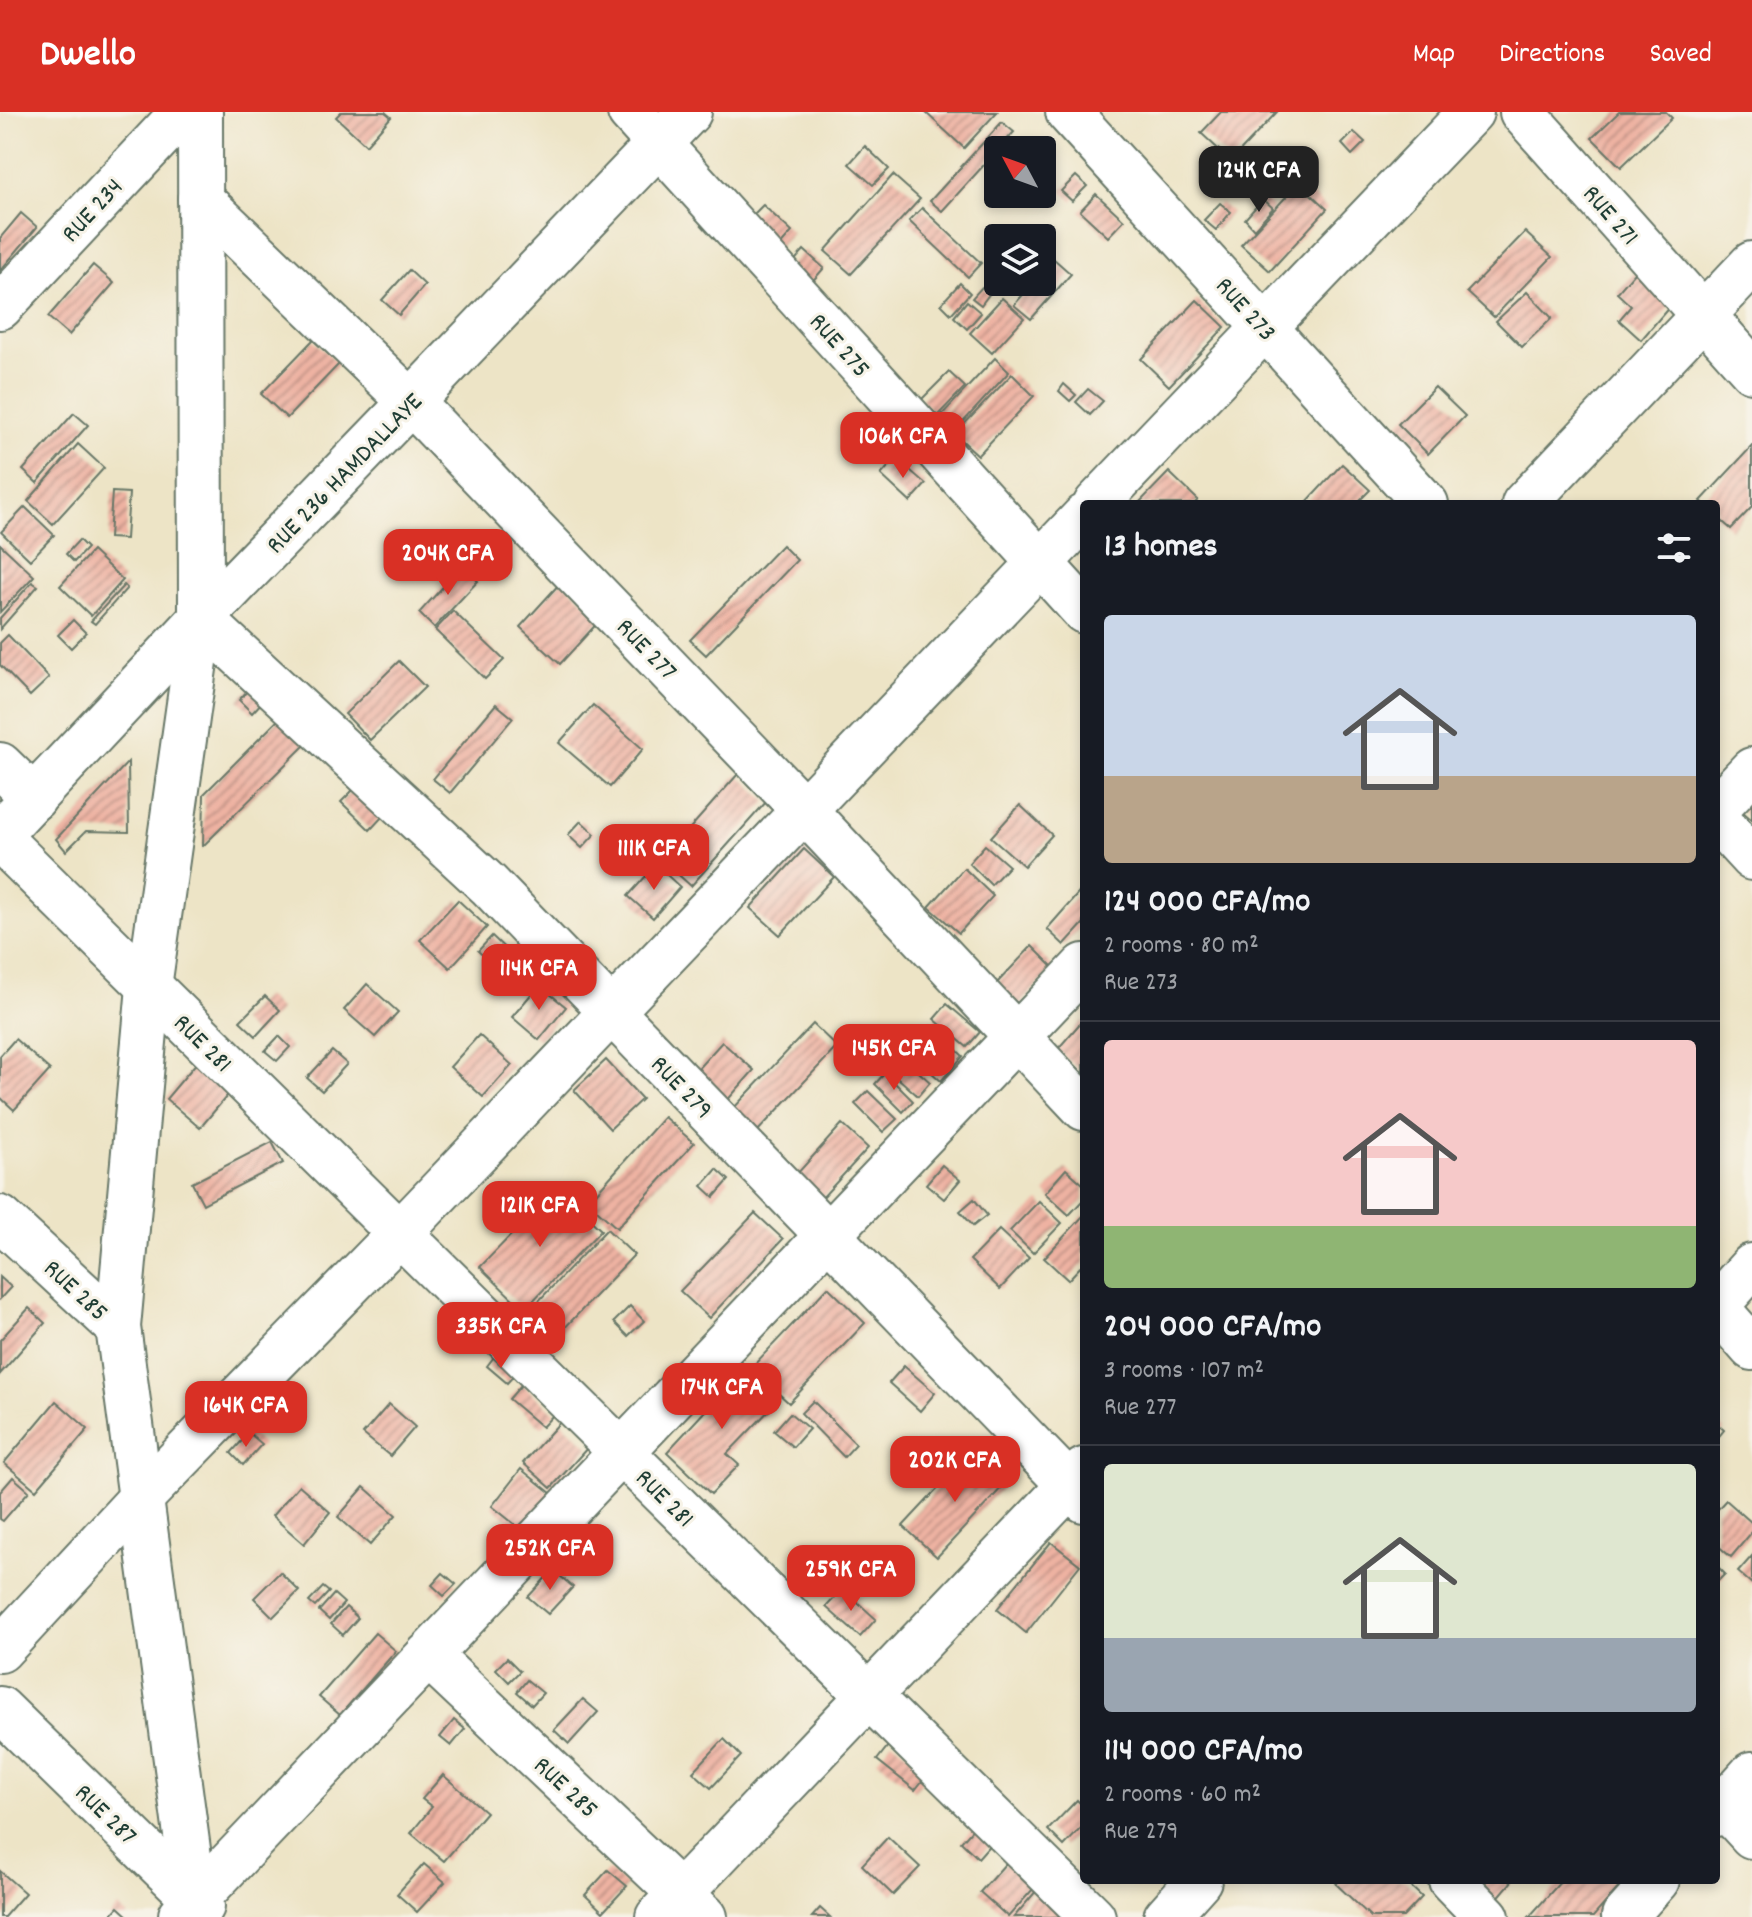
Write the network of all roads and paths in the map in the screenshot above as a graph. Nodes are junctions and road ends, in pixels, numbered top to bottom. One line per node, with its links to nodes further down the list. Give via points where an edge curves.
1 (183, 112): 11 (street, RUE 234)
2 (200, 112): 9 (street)
3 (630, 112): 8 (street, RUE 275)
4 (689, 112): 8 (street, RUE 236 HAMDALLAYE)
5 (1068, 112): 13 (street, RUE 273)
6 (1471, 112): 13 (street)
7 (1522, 112): 12 (street, RUE 271)
8 (659, 144): 15 (street, RUE 236 HAMDALLAYE); 20 (street, RUE 275)
9 (200, 199): 15 (street, RUE 277); 22 (street)
10 (1752, 264): 12 (street)
11 (0, 307)
12 (1702, 316): 14 (street, RUE 271); 18 (street)
13 (1265, 327): 16 (street); 17 (street, RUE 273)
14 (1752, 370)
15 (411, 402): 22 (street, RUE 236 HAMDALLAYE); 27 (street, RUE 277)
16 (1100, 500)
17 (1422, 500)
18 (1528, 500)
19 (1080, 521): 20 (street)
20 (1040, 563): 21 (street, RUE 275); 27 (street)
21 (1080, 607)
22 (201, 619): 25 (street, RUE 236 HAMDALLAYE); 33 (street); 34 (street, RUE 279, via 489,885)
23 (0, 765): 25 (street)
24 (1752, 770): 26 (street)
25 (34, 798): 29 (street, RUE 236 HAMDALLAYE)
26 (1720, 804)
27 (804, 810): 34 (street); 35 (street, RUE 277)
28 (1720, 823): 31 (street)
29 (0, 833)
30 (0, 839): 33 (street, RUE 281)
31 (1752, 858)
32 (1080, 970): 35 (street)
33 (149, 987): 38 (street, RUE 281); 43 (street)
34 (611, 1011): 38 (street); 39 (street, RUE 279)
35 (1018, 1036): 36 (street, RUE 277); 39 (street)
36 (1080, 1104)
37 (0, 1218): 43 (street, RUE 285)
38 (399, 1234): 45 (street, RUE 281); 47 (street)
39 (828, 1235): 45 (street); 46 (street, RUE 279)
40 (1752, 1266): 41 (street)
41 (1720, 1302)
42 (1720, 1312): 44 (street)
43 (118, 1327): 47 (street)
44 (1752, 1348)
45 (621, 1452): 49 (street); 50 (street, RUE 281)
46 (1079, 1485): 50 (street)
47 (140, 1499): 48 (street); 56 (street)
48 (0, 1650)
49 (428, 1655): 55 (street, RUE 285); 56 (street)
50 (869, 1696): 55 (street); 57 (street, RUE 281)
51 (0, 1709): 56 (street, RUE 287)
52 (1195, 1884): 58 (street)
53 (1455, 1884): 59 (street)
54 (1653, 1884): 60 (street)
55 (682, 1909)
56 (196, 1913)
57 (1093, 1917)
58 (1166, 1917)
59 (1487, 1917)
60 (1624, 1917)

